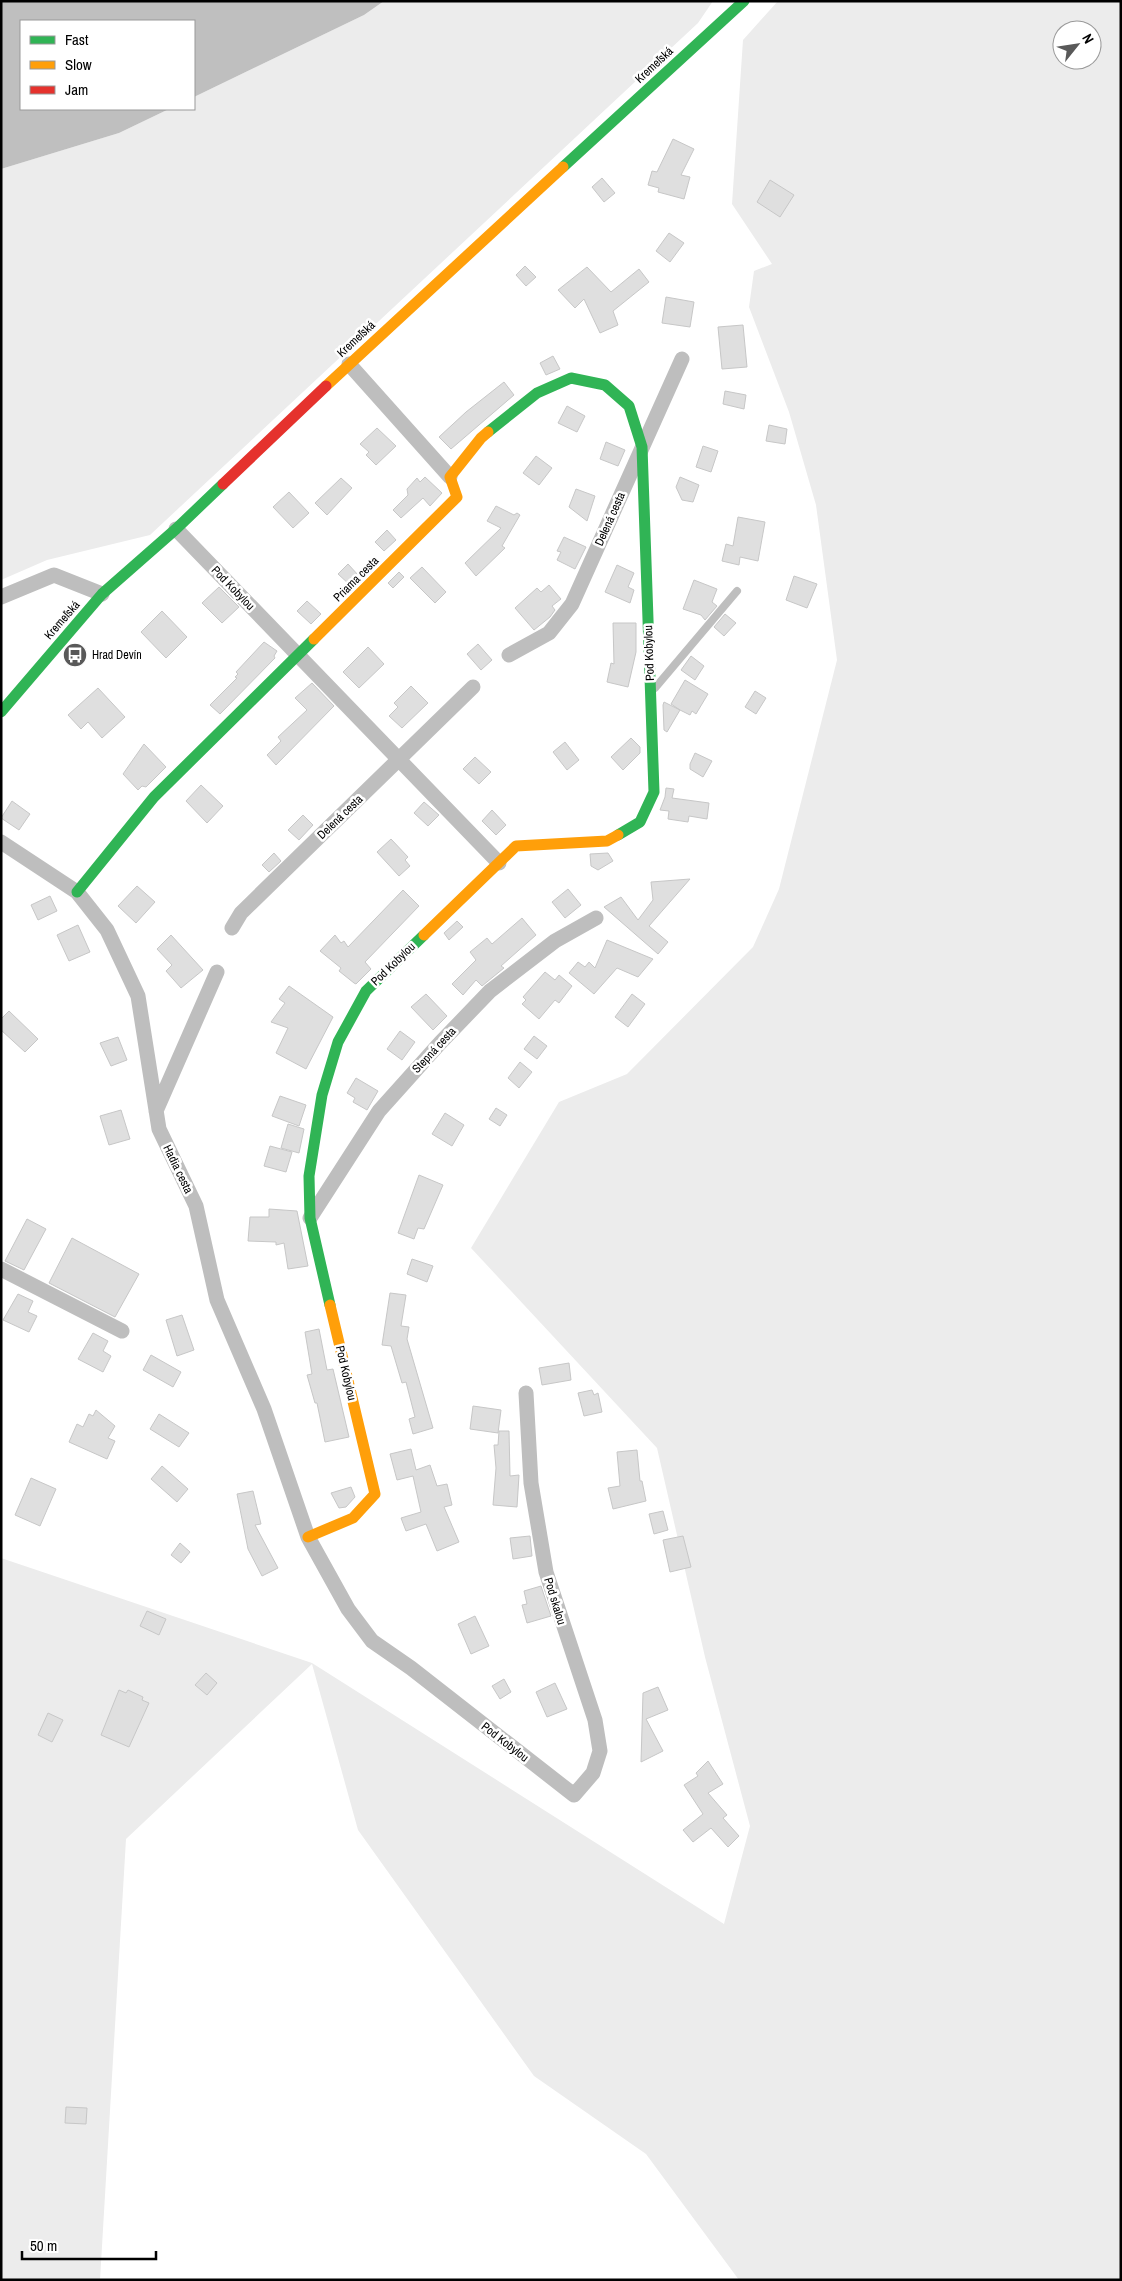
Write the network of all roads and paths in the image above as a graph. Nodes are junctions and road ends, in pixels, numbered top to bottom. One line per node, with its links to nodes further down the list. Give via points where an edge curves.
1 (744, 1): 3 (street, Kremeľská)
2 (682, 359): 4 (street, Delená cesta)
3 (349, 364): 5 (street); 6 (street, Kremeľská)
4 (642, 447): 5 (street, via 629,406 605,385 571,378 537,393 488,433); 11 (street, Delená cesta, via 572,604 549,633); 13 (street, Pod Kobylou)
5 (450, 477): 10 (street, Priama cesta, via 457,497)
6 (176, 529): 8 (street, Kremeľská); 10 (street, Pod Kobylou)
7 (737, 591): 13 (lane)
8 (102, 594): 9 (street, via 54,575); 14 (street, Kremeľská)
9 (1, 597)
10 (299, 655): 15 (street, Pod Kobylou); 18 (street, Priama cesta, via 154,797)
11 (509, 655)
12 (473, 687): 15 (street, Delená cesta)
13 (650, 693): 17 (street, Pod Kobylou, via 654,792 640,822 607,841 516,846)
14 (1, 712)
15 (399, 759): 17 (street, Pod Kobylou); 20 (street, Delená cesta, via 241,913)
16 (1, 842): 18 (street, Hadia cesta)
17 (499, 863): 23 (street, Pod Kobylou, via 366,991 343,1034 322,1095 309,1176)
18 (77, 892): 22 (street, Hadia cesta, via 107,930 138,996)
19 (596, 918): 23 (street, Stepná cesta, via 555,941 490,991 440,1043 379,1111)
20 (232, 928)
21 (217, 972): 22 (street)
22 (156, 1111): 27 (street, Hadia cesta, via 159,1130 196,1206 218,1300 264,1409)
23 (310, 1218): 27 (street, Pod Kobylou, via 375,1494 354,1518)
24 (1, 1269): 25 (street)
25 (122, 1331)
26 (526, 1393): 28 (street, Pod skalou, via 531,1483 546,1572 595,1720 600,1750 593,1773)
27 (308, 1536): 28 (street, Pod Kobylou, via 348,1609 372,1641 412,1668)
28 (574, 1795)

